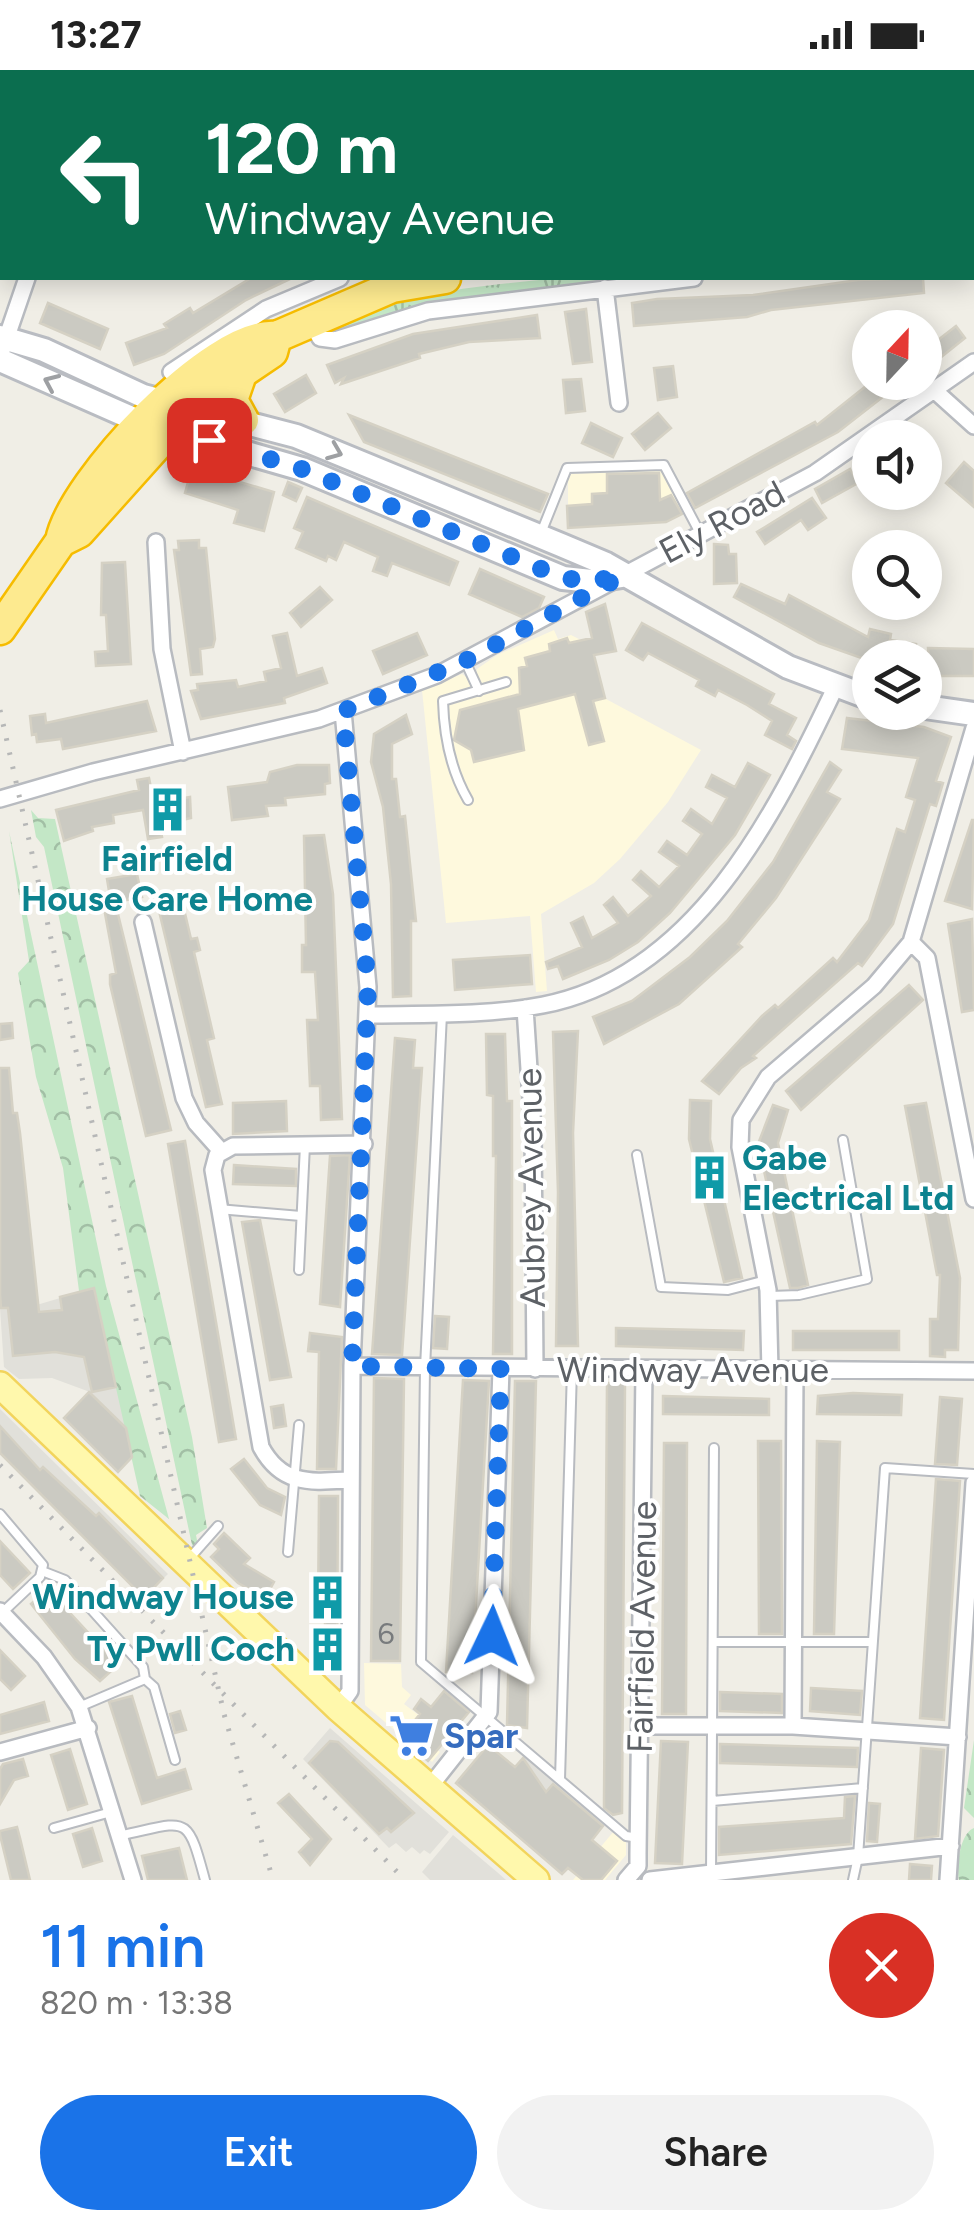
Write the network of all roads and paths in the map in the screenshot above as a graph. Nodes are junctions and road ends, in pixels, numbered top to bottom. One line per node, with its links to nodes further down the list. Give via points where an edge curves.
1 (27, 280): 8 (street)
2 (337, 280): 7 (street)
3 (433, 280): 6 (highway, via 392,287)
4 (676, 280): 5 (street)
5 (604, 288): 6 (street, via 428,311 336,340 320,338); 14 (street)
6 (310, 320): 7 (highway)
7 (274, 327): 10 (highway, via 272,352); 15 (highway)
8 (2, 348): 15 (main road)
9 (974, 362): 11 (street, Ely Road)
10 (242, 371): 15 (highway); 16 (highway, via 232,400)
11 (942, 384)
12 (942, 397): 17 (street)
13 (920, 400): 18 (street, Ely Road, via 815,473)
14 (620, 403)
15 (167, 406): 16 (main road); 21 (main road, via 563,578); 22 (highway, via 79,532 62,541)
16 (243, 420): 19 (main road, one-way to 19)
17 (974, 426)
18 (701, 535): 19 (lane, via 664,464 567,468); 21 (street, Ely Road)
19 (540, 536): 21 (main road)
20 (156, 542): 32 (street, via 162,649)
21 (622, 576): 23 (street, Ely Road); 25 (main road)
22 (0, 629)
23 (465, 661): 26 (lane); 29 (street, Ely Road)
24 (506, 682): 26 (lane)
25 (835, 688): 27 (main road); 37 (street, via 769,816 702,907 632,969 577,996)
26 (479, 691): 34 (lane, via 443,701 444,734)
27 (852, 693)
28 (942, 709): 30 (main road)
29 (343, 711): 32 (street, Ely Road); 39 (street)
30 (974, 714)
31 (974, 728): 36 (street)
32 (183, 752): 33 (street, Ely Road)
33 (0, 800)
34 (468, 800)
35 (143, 922): 43 (street, via 184,1098)
36 (911, 942): 45 (street, via 927,958); 49 (street, via 892,969 781,1064 748,1102 740,1147)
37 (525, 1008): 38 (street); 53 (street, Aubrey Avenue)
38 (442, 1013): 39 (street); 51 (lane)
39 (368, 1016): 42 (street)
40 (842, 1140): 49 (lane, via 868,1279 799,1294)
41 (305, 1143): 42 (street); 43 (street); 47 (lane)
42 (364, 1144): 50 (street)
43 (222, 1151): 46 (street, via 213,1170)
44 (638, 1155): 49 (lane, via 661,1287)
45 (974, 1199)
46 (218, 1208): 47 (lane); 63 (street, via 256,1436 267,1459)
47 (301, 1216): 48 (lane)
48 (298, 1270)
49 (768, 1288): 56 (street)
50 (352, 1366): 51 (street, Windway Avenue); 64 (street)
51 (425, 1368): 52 (street, Windway Avenue); 78 (lane, via 421,1662)
52 (501, 1369): 53 (street, Windway Avenue); 78 (street)
53 (535, 1369): 54 (street, Windway Avenue)
54 (572, 1369): 55 (street, Windway Avenue); 87 (lane)
55 (644, 1370): 56 (street, Windway Avenue); 79 (street, Fairfield Avenue)
56 (770, 1370): 57 (street, Windway Avenue)
57 (795, 1370): 58 (street, Windway Avenue); 73 (street)
58 (974, 1371)
59 (0, 1385): 69 (main road)
60 (300, 1425): 63 (lane)
61 (714, 1448): 72 (lane)
62 (974, 1474): 74 (lane, via 885,1468)
63 (296, 1480): 64 (street); 68 (lane)
64 (350, 1480): 77 (street, via 350,1691)
65 (974, 1483): 84 (street)
66 (0, 1514): 70 (lane, via 41,1558)
67 (218, 1526): 69 (lane)
68 (288, 1552)
69 (186, 1562): 77 (main road)
70 (42, 1571): 71 (lane); 75 (lane, via 65,1580 144,1667)
71 (2, 1616): 76 (street, via 44,1657)
72 (714, 1642): 73 (lane); 81 (lane)
73 (794, 1642): 74 (lane); 80 (street)
74 (872, 1642): 83 (lane)
75 (145, 1679): 76 (lane); 86 (lane, via 154,1687)
76 (79, 1707): 82 (street)
77 (338, 1708): 88 (main road)
78 (487, 1717): 87 (lane); 88 (street)
79 (641, 1726): 81 (street); 94 (street, Fairfield Avenue)
80 (793, 1726): 81 (street); 83 (street)
81 (713, 1727): 90 (lane)
82 (88, 1728): 85 (street); 91 (street)
83 (866, 1731): 84 (street); 89 (lane)
84 (958, 1737): 95 (street)
85 (0, 1752)
86 (176, 1760)
87 (560, 1779): 94 (lane, via 626,1836)
88 (428, 1788): 101 (main road)
89 (863, 1788): 90 (lane); 96 (lane)
90 (712, 1800): 97 (lane)
91 (115, 1811): 92 (lane); 93 (street)
92 (54, 1828)
93 (123, 1835): 99 (street); 100 (lane, via 186,1828)
94 (638, 1838): 98 (street, Fairfield Avenue, via 638,1866)
95 (951, 1846): 96 (street); 104 (street)
96 (858, 1857): 97 (street); 103 (lane)
97 (711, 1873): 102 (street)
98 (629, 1879)
99 (133, 1880)
100 (205, 1880)
101 (536, 1880)
102 (650, 1880)
103 (853, 1880)
104 (948, 1880)

